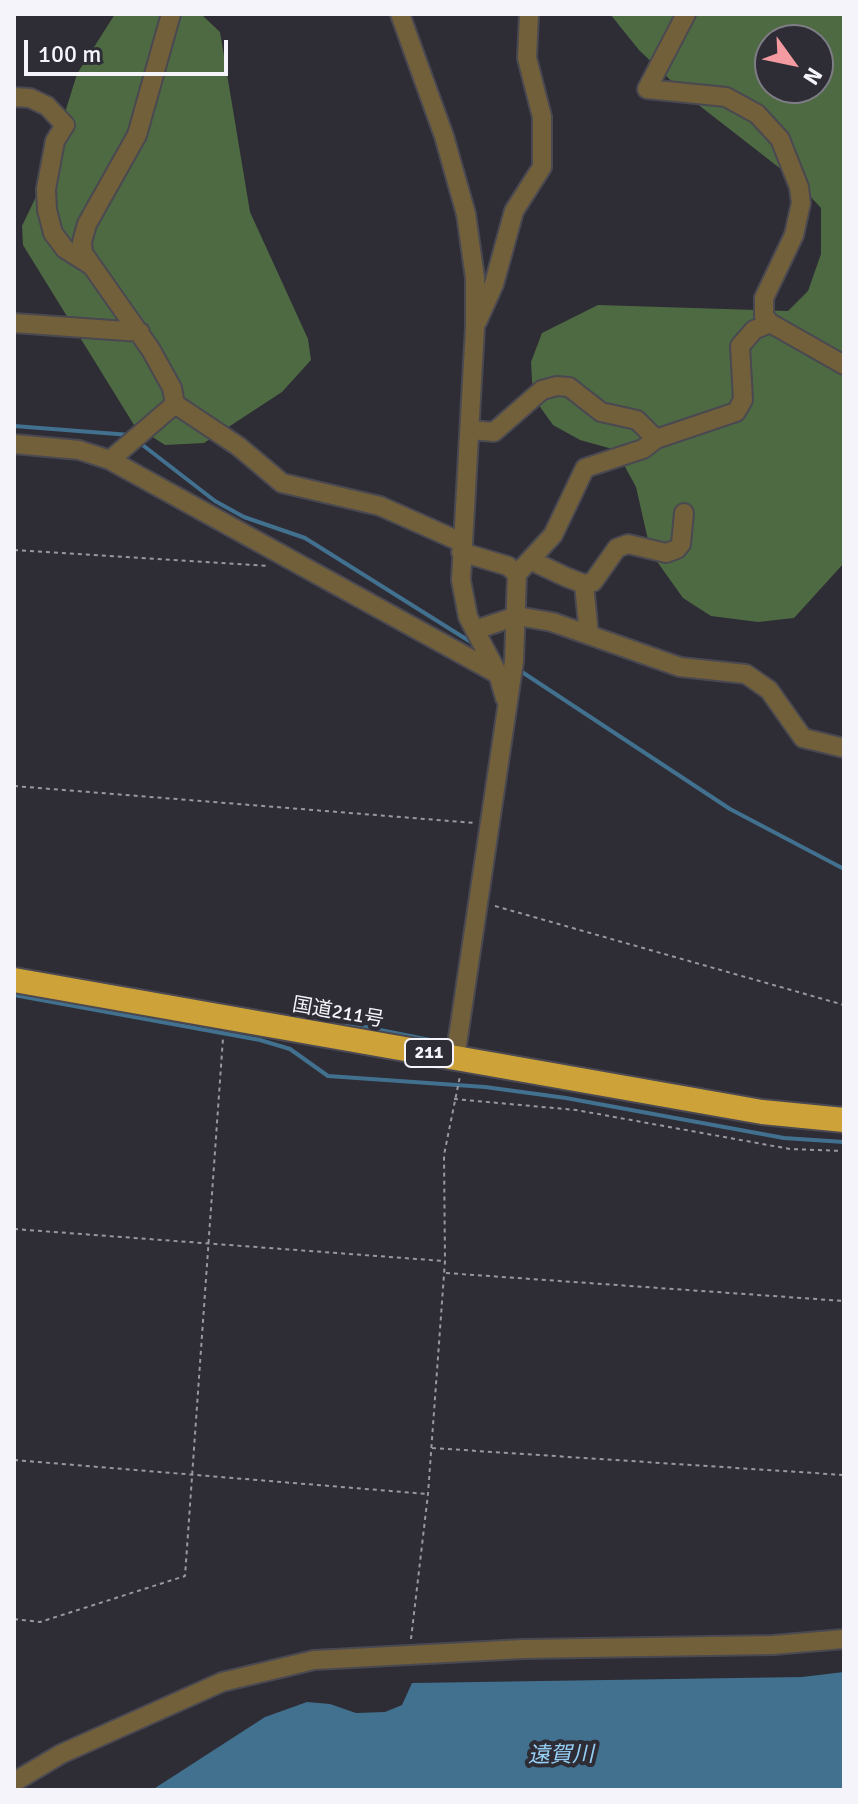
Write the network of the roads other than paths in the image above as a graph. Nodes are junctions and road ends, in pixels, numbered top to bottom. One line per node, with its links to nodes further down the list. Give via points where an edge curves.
1 (171, 14): 6 (street, via 137,135 83,232 83,253)
2 (400, 14): 9 (street, via 466,214)
3 (529, 14): 9 (street, via 527,58 542,117 542,167 514,211 494,284)
4 (686, 14): 8 (street, via 647,89 726,97 745,106 780,139 799,187 794,235 764,298 764,316)
5 (14, 97): 6 (street, via 47,106 65,125 55,141 47,210 53,233 65,249)
6 (95, 267): 10 (street)
7 (14, 323): 10 (street)
8 (770, 323): 11 (street); 14 (street, via 754,330 740,346 743,400 736,412)
9 (475, 327): 13 (street)
10 (140, 332): 12 (street, via 172,388)
11 (844, 365)
12 (175, 404): 16 (street); 18 (street, via 282,483 380,506)
13 (472, 430): 14 (street, via 494,432 542,390 557,386 569,387 601,412 637,420); 18 (street)
14 (656, 439): 19 (street, via 643,449 585,468 553,535)
15 (14, 444): 16 (street, via 79,450)
16 (110, 460): 23 (street)
17 (684, 513): 21 (street, via 677,549 666,553 628,544 617,548 593,582)
18 (461, 547): 20 (street); 23 (street)
19 (532, 561): 20 (street); 21 (street)
20 (517, 574): 22 (street)
21 (584, 584): 24 (street)
22 (517, 616): 23 (street); 24 (street); 25 (street)
23 (465, 634): 25 (street); 25 (street)
24 (589, 635): 26 (street, via 680,667 746,674 769,690 803,738)
25 (504, 668): 28 (street, via 506,705)
26 (844, 748)
27 (14, 980): 28 (highway, 国道211号 / 211)
28 (460, 1059): 29 (highway, 国道211号 / 211, via 762,1112)
29 (844, 1120)
30 (844, 1639): 31 (street, via 314,1660 222,1682 74,1748)
31 (14, 1782)

